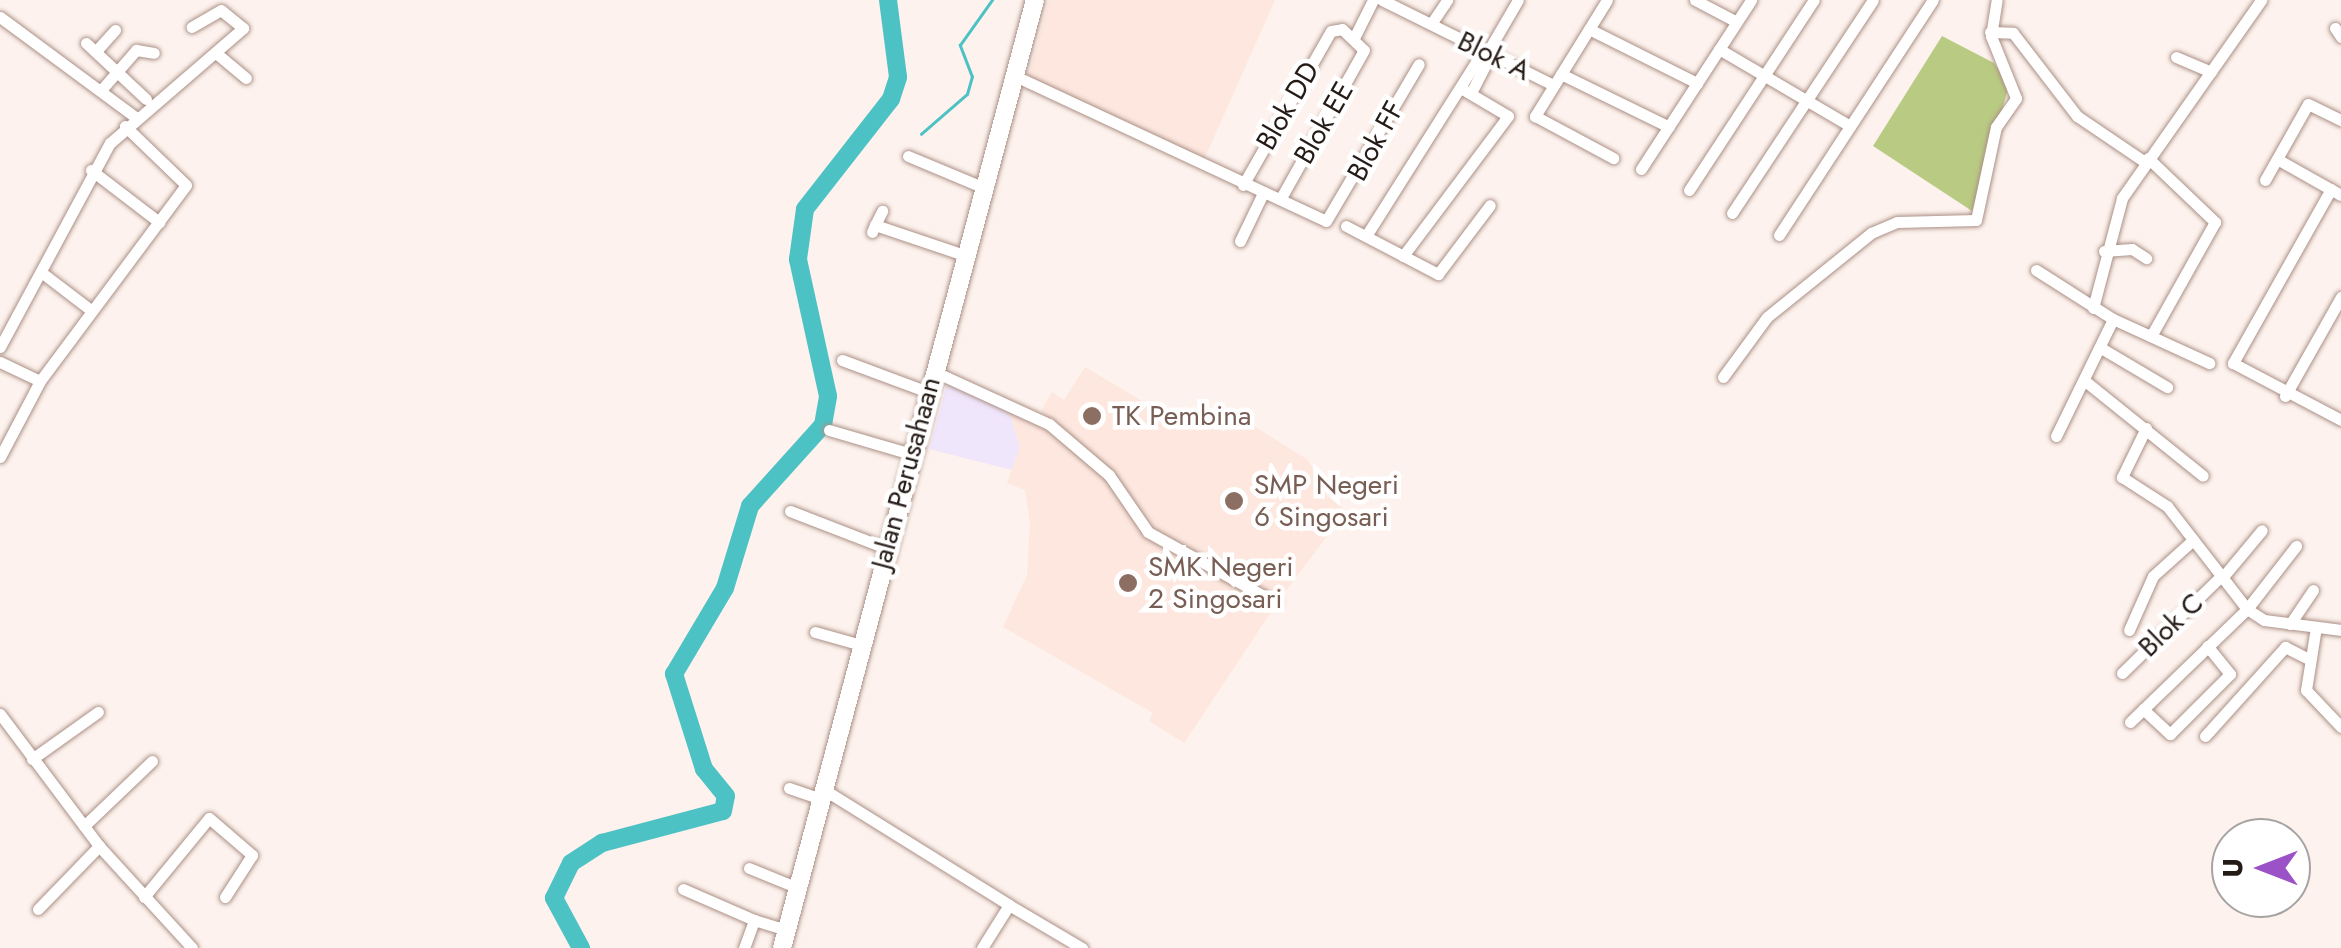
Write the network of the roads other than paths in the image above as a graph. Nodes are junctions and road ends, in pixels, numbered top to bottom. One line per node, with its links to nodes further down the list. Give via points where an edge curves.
1 (1035, 0): 30 (main road, Jalan Perusahaan)
2 (1374, 0): 21 (street)
3 (1382, 0): 16 (street, Blok A)
4 (1447, 0): 16 (street)
5 (1518, 0): 25 (street)
6 (1607, 0): 19 (street)
7 (1695, 0): 15 (street)
8 (1751, 0): 15 (street)
9 (1814, 0): 31 (street)
10 (1873, 0): 38 (street)
11 (1933, 0): 41 (street)
12 (2261, 0): 29 (street)
13 (1997, 1): 18 (street)
14 (0, 17): 35 (street)
15 (1737, 22): 22 (street)
16 (1431, 24): 25 (street, Blok A)
17 (192, 26): 24 (street, via 220,10 241,23)
18 (1990, 26): 46 (street, via 2013,32 2076,116); 81 (street, via 2016,98 1996,127 1976,220 1898,222 1871,232 1767,317)
19 (1589, 29): 33 (street); 34 (street)
20 (115, 30): 28 (street, via 92,46)
21 (1355, 36): 51 (street, Blok DD, via 1335,28); 55 (street, Blok EE, via 1365,47)
22 (1719, 49): 31 (street); 34 (street)
23 (154, 53): 28 (street, via 139,49)
24 (216, 53): 32 (street); 40 (street)
25 (1487, 53): 33 (street, Blok A); 36 (street)
26 (2176, 56): 29 (street)
27 (1419, 64): 55 (street, Blok FF, via 1332,218)
28 (118, 72): 35 (street); 37 (street)
29 (2210, 72): 46 (street)
30 (1013, 75): 50 (main road, Jalan Perusahaan); 51 (street)
31 (1764, 76): 38 (street); 52 (street)
32 (246, 78)
33 (1557, 80): 42 (street, Blok A); 44 (street, via 1536,119)
34 (1697, 83): 42 (street)
35 (102, 89): 40 (street)
36 (1467, 92): 62 (street); 66 (street, via 1508,116)
37 (146, 99)
38 (1807, 101): 41 (street); 58 (street)
39 (2341, 120): 45 (street, via 2308,104)
40 (130, 121): 47 (street); 59 (street, via 186,182)
41 (1850, 126): 61 (street)
42 (1669, 127): 48 (street)
43 (908, 156): 50 (street)
44 (1613, 158)
45 (2276, 159): 49 (street); 53 (street)
46 (2146, 160): 64 (street, via 2117,208); 74 (street, via 2215,222)
47 (91, 170): 59 (street); 69 (street)
48 (1641, 170)
49 (2265, 180)
50 (982, 186): 65 (main road, Jalan Perusahaan)
51 (1243, 186): 54 (street)
52 (1689, 190)
53 (2336, 192): 86 (street, via 2233,361)
54 (1262, 195): 55 (street); 63 (street)
55 (1281, 198)
56 (1490, 205): 66 (street, via 1440,274)
57 (882, 211): 65 (street, via 874,229)
58 (1732, 213)
59 (159, 222): 72 (street)
60 (1346, 226): 62 (street)
61 (1779, 235)
62 (1366, 236): 66 (street)
63 (1240, 241)
64 (2104, 251): 67 (street, via 2132,249); 71 (street)
65 (964, 255): 80 (main road, Jalan Perusahaan)
66 (1403, 256)
67 (2146, 258)
68 (2036, 270): 71 (street)
69 (41, 272): 72 (street); 75 (street)
70 (2341, 297): 86 (street)
71 (2094, 308): 73 (street)
72 (92, 312): 82 (street)
73 (2113, 319): 74 (street); 76 (street)
74 (2151, 336): 79 (street)
75 (0, 347)
76 (2101, 348): 83 (street); 84 (street)
77 (842, 360): 85 (street)
78 (0, 362): 82 (street)
79 (2208, 363)
80 (933, 370): 85 (main road, Jalan Perusahaan); 101 (street, via 1049,424 1109,476 1148,532)
81 (1723, 377)
82 (40, 381): 92 (street)
83 (2084, 381): 88 (street); 90 (street)
84 (2167, 387)
85 (928, 392): 91 (main road, Jalan Perusahaan)
86 (2285, 396): 87 (street)
87 (2341, 420)
88 (2146, 428): 93 (street); 96 (street, via 2122,476 2167,506)
89 (829, 430): 91 (street)
90 (2056, 436)
91 (911, 454): 98 (main road, Jalan Perusahaan)
92 (0, 456)
93 (2202, 476)
94 (790, 511): 98 (street)
95 (2262, 530): 99 (street, Blok C)
96 (2194, 540): 99 (street); 105 (street, via 2153,576)
97 (2296, 546): 102 (street, Blok C)
98 (886, 548): 108 (main road, Jalan Perusahaan)
99 (2221, 578): 102 (street); 111 (street, Blok C)
100 (2313, 590): 103 (street)
101 (1275, 602)
102 (2247, 608): 103 (street); 109 (street, Blok C)
103 (2290, 624): 104 (street)
104 (2316, 627): 106 (street); 110 (street)
105 (2129, 630)
106 (2341, 630)
107 (815, 632): 108 (street)
108 (862, 645): 121 (main road, Jalan Perusahaan)
109 (2207, 646): 112 (street, Blok C); 112 (street, via 2230,674 2170,734)
110 (2310, 660): 116 (street, via 2308,696); 117 (street, via 2284,646)
111 (2122, 673)
112 (2143, 709): 115 (street, Blok C)
113 (98, 712): 118 (street)
114 (0, 714): 118 (street)
115 (2130, 722)
116 (2341, 725)
117 (2205, 736)
118 (32, 759): 122 (street)
119 (152, 761): 122 (street)
120 (789, 788): 121 (street)
121 (822, 794): 125 (main road, Jalan Perusahaan); 129 (street)
122 (84, 826): 123 (street)
123 (99, 846): 128 (street); 130 (street)
124 (748, 868): 125 (street)
125 (798, 888): 132 (main road, Jalan Perusahaan)
126 (683, 889): 131 (street)
127 (224, 897): 128 (street, via 252,855 209,818)
128 (144, 898): 133 (street)
129 (1009, 904): 135 (street); 136 (street)
130 (38, 910)
131 (754, 920): 132 (street); 134 (street)
132 (784, 939)
133 (192, 948)
134 (744, 948)
135 (982, 948)
136 (1082, 948)

